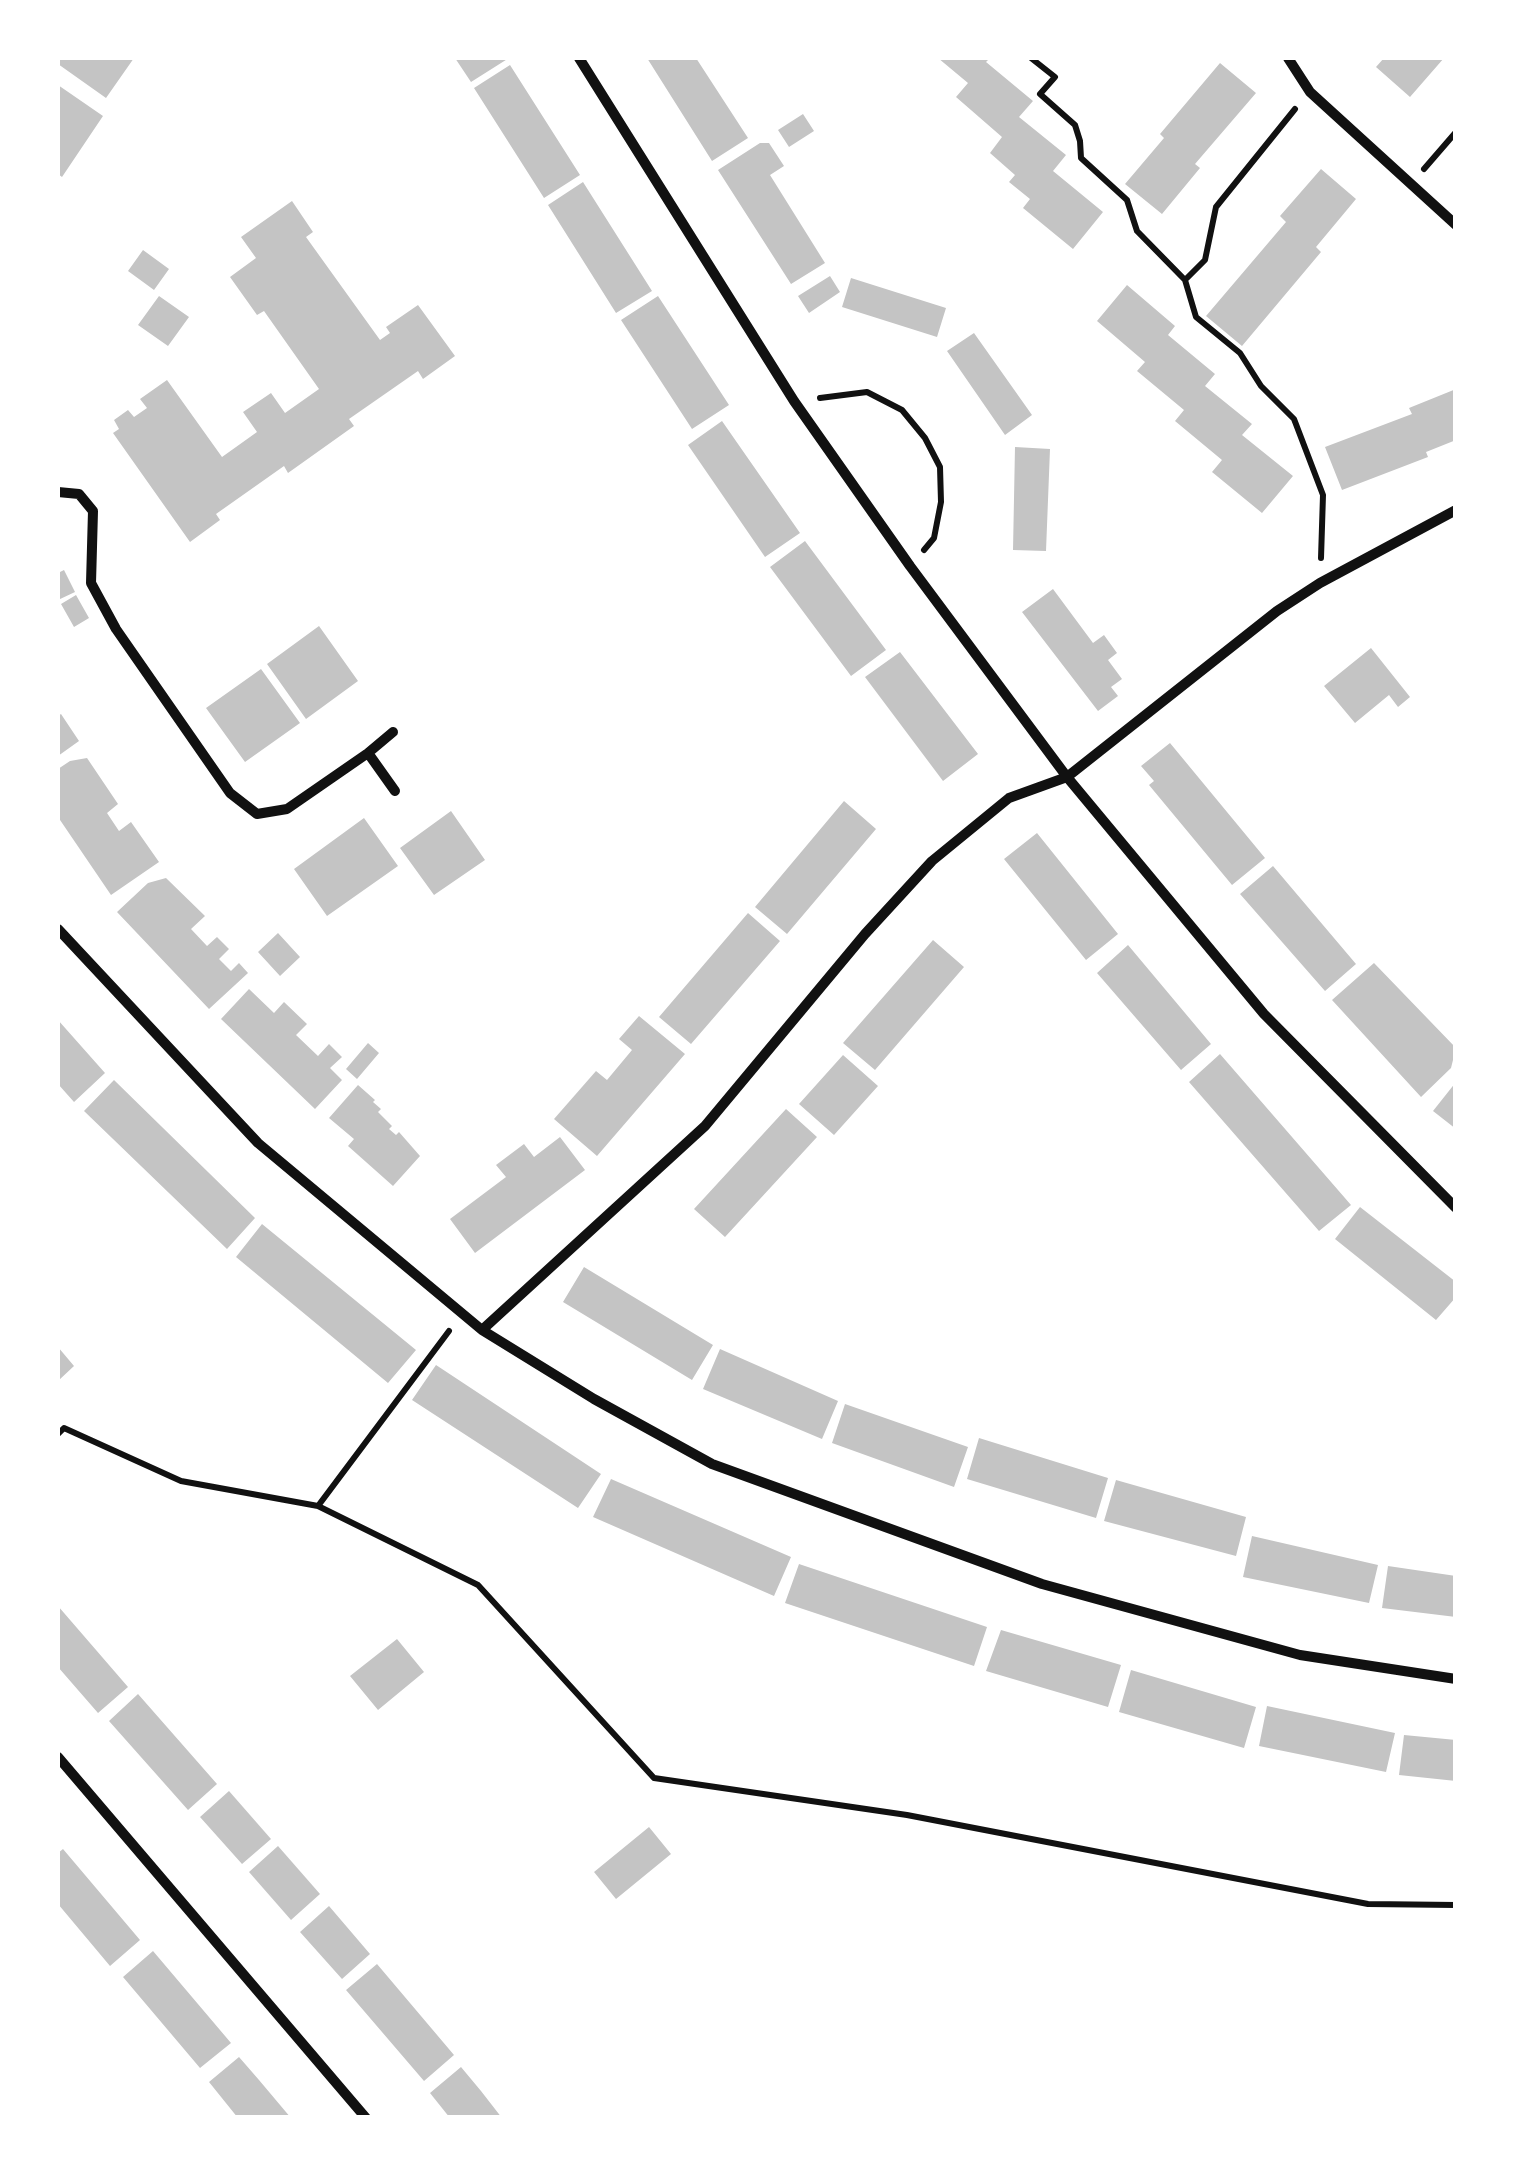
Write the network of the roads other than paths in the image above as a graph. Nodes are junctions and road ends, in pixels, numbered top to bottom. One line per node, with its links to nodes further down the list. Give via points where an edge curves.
1 (579, 58): 8 (street, via 794,401)
2 (1288, 58): 3 (street, via 1310,92)
3 (1456, 225)
4 (58, 492): 7 (street, via 79,494 93,511 91,582 230,793 257,814 287,809)
5 (1456, 510): 8 (street, via 1278,611)
6 (393, 732): 7 (street)
7 (368, 754): 9 (street)
8 (1067, 776): 11 (street, via 1264,1014); 12 (street, via 1009,798 932,861 705,1126)
9 (395, 791)
10 (58, 929): 12 (street, via 258,1144)
11 (1456, 1208)
12 (482, 1330): 13 (street, via 712,1464 1042,1584 1300,1655)
13 (1456, 1679)
14 (58, 1757): 15 (street)
15 (68, 1769): 16 (street); 17 (street)
16 (58, 1778)
17 (366, 2118)

